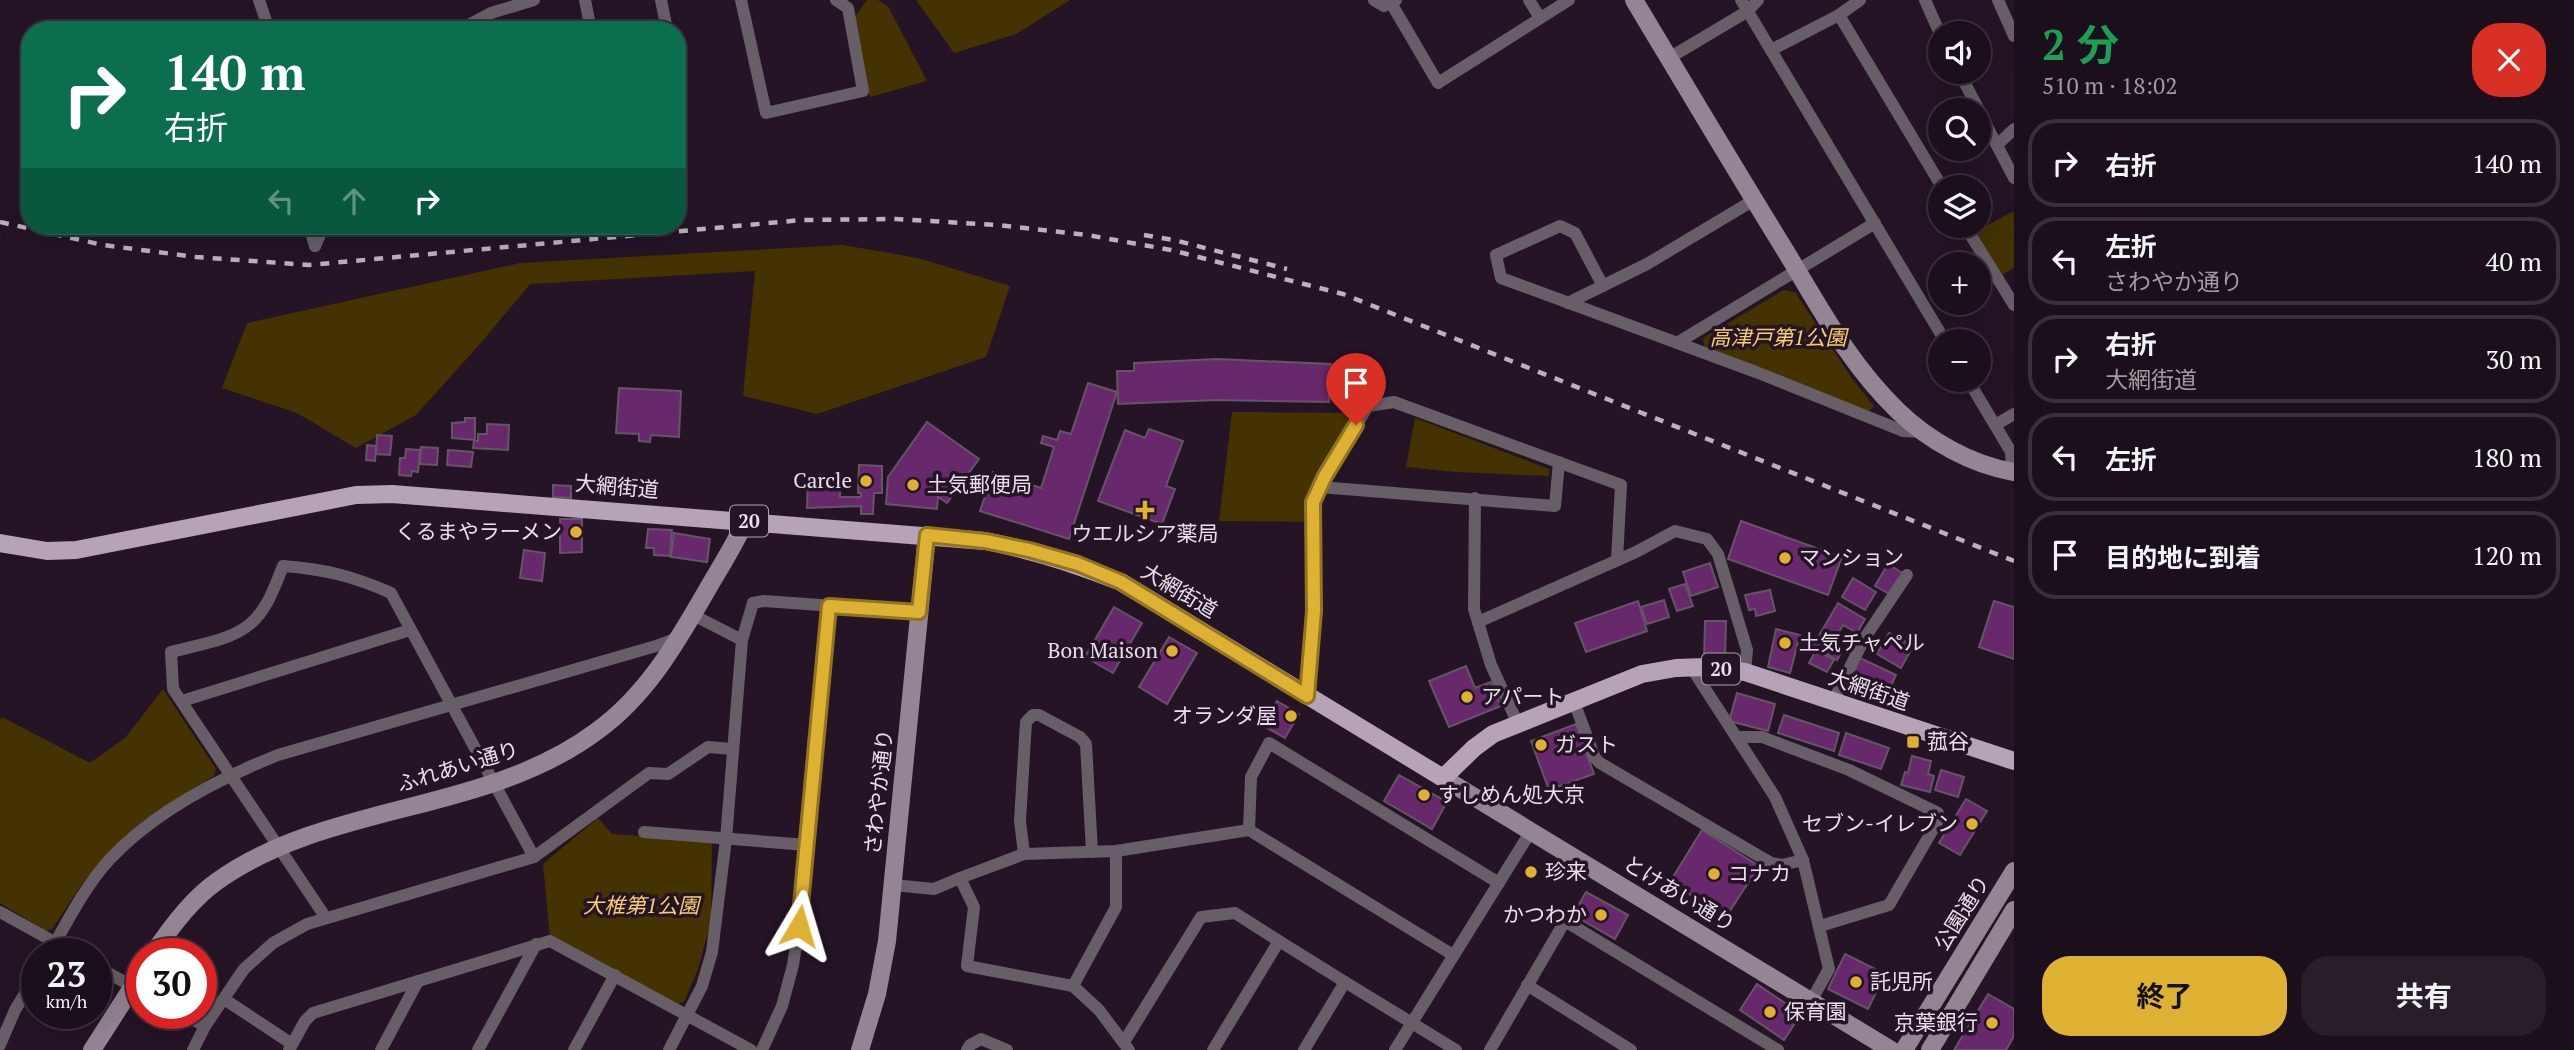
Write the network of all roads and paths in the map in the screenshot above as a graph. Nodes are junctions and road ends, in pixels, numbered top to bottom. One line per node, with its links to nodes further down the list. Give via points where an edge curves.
1 (259, 0): 20 (street)
2 (534, 0): 21 (street)
3 (585, 0): 22 (street)
4 (661, 0): 23 (street)
5 (741, 0): 16 (street, via 766,113 863,91)
6 (836, 0): 16 (street)
7 (1374, 0): 15 (street, via 1384,6)
8 (1529, 0): 19 (street)
9 (1569, 0): 19 (street)
10 (1634, 0): 27 (street)
11 (1758, 0): 17 (street)
12 (1860, 0): 18 (street)
13 (1924, 0): 24 (street)
14 (1998, 0): 25 (street)
15 (1393, 1): 19 (street, via 1438,83)
16 (851, 4)
17 (1744, 5): 26 (street); 27 (street)
18 (1839, 15): 26 (street); 31 (street)
19 (1540, 18)
20 (266, 21)
21 (476, 21)
22 (589, 21)
23 (665, 21)
24 (1934, 21)
25 (2014, 36)
26 (1771, 50): 34 (street)
27 (1669, 58): 33 (street)
28 (2014, 129): 30 (street)
29 (1991, 134): 30 (street)
30 (1997, 145): 32 (street)
31 (1935, 175)
32 (2014, 178)
33 (1754, 201): 38 (street); 39 (street)
34 (1875, 223): 38 (street); 42 (street)
35 (312, 235): 36 (street, via 315,246)
36 (320, 235)
37 (1973, 238): 41 (street)
38 (1797, 270): 43 (street); 47 (street, via 1869,382)
39 (1603, 286): 40 (street); 40 (street, via 1575,233 1560,226 1496,255 1501,278)
40 (1568, 303): 43 (street)
41 (2014, 304)
42 (1938, 329)
43 (1677, 343): 47 (street, via 1903,431)
44 (1975, 392): 46 (street)
45 (2014, 414): 46 (street)
46 (1996, 425): 49 (street, via 2011,452)
47 (1925, 432): 49 (street, via 1973,460)
48 (1559, 462): 50 (street, via 1394,402 1368,406); 51 (street, via 1555,506); 55 (street, via 1621,485)
49 (2013, 472)
50 (1320, 487): 51 (street); 66 (street, via 1313,502 1314,611)
51 (1475, 498): 60 (street, via 1474,609)
52 (745, 521): 53 (main road, 大網街道 / 20); 54 (main road, 大網街道 / 20, via 356,495 76,550 47,551); 59 (street, ふれあい通り)
53 (927, 535): 58 (street, さわやか通り); 66 (main road, 大網街道 / 20, via 985,541 1078,564 1110,578)
54 (0, 543)
55 (1616, 560): 60 (street); 65 (street, via 1675,531 1707,539 1718,554 1747,650)
56 (1908, 575): 69 (street, via 1864,639)
57 (829, 606): 58 (street); 63 (street, via 753,603); 82 (street)
58 (919, 612): 92 (street, さわやか通り)
59 (693, 615): 62 (street, ふれあい通り); 63 (street)
60 (1478, 622): 71 (street, via 1491,665)
61 (410, 630): 67 (street); 67 (street, via 391,593 323,569 283,566 269,600 250,624 230,635 171,652 173,689); 70 (street)
62 (682, 636): 70 (street); 77 (street, ふれあい通り, via 640,691 598,731 552,758)
63 (741, 640): 73 (street)
64 (1691, 667): 65 (main road, 大網街道 / 20); 68 (main road, 大網街道 / 20, via 1642,674); 72 (street)
65 (1745, 672): 69 (main road, 大網街道 / 20)
66 (1307, 696): 76 (main road, 大網街道 / 20)
67 (182, 701): 75 (street)
68 (1574, 702): 71 (main road, 大網街道 / 20); 88 (street, via 1600,763 1771,863)
69 (1833, 702): 74 (main road, 大網街道 / 20)
70 (451, 706): 75 (street); 77 (street)
71 (1518, 724): 76 (main road, 大網街道 / 20, via 1493,734)
72 (1736, 737): 88 (street, via 1775,797); 96 (street, via 1762,737 1849,770 1938,813 1939,819 1889,905)
73 (732, 749): 81 (street); 87 (street, via 708,747 668,774 649,773)
74 (2014, 761)
75 (230, 773): 83 (street); 98 (street, via 144,829 110,859)
76 (1443, 778): 79 (street, とけあい通り)
77 (494, 782): 83 (street, ふれあい通り); 87 (street)
78 (1249, 830): 84 (street); 91 (street, via 1251,777 1269,743); 102 (street)
79 (1531, 831): 91 (street); 110 (street, とけあい通り)
80 (644, 832): 81 (street)
81 (726, 839): 82 (street); 113 (street, via 712,952)
82 (807, 845): 126 (street, via 793,965 782,1006)
83 (279, 846): 95 (street); 99 (street, ふれあい通り, via 213,883)
84 (1116, 851): 85 (street); 107 (street, via 1116,907)
85 (1092, 852): 86 (street); 86 (street, via 1086,744 1033,715 1026,722 1020,821)
86 (1024, 854): 90 (street)
87 (534, 857): 95 (street)
88 (1803, 860): 96 (street)
89 (2014, 871): 138 (street, 公園通り)
90 (960, 878): 92 (street, via 934,889); 107 (street, via 974,907 967,965)
91 (1499, 883): 102 (street)
92 (893, 885): 127 (street, さわやか通り, via 877,994)
93 (2014, 910): 139 (street, 公園通り)
94 (0, 912): 97 (street)
95 (327, 918): 108 (street, via 307,923 273,943 244,969)
96 (1820, 926): 110 (street, via 1829,969)
97 (49, 938)
98 (58, 938)
99 (165, 938)
100 (1279, 941): 105 (street); 117 (street, via 1236,913 1201,916); 130 (street)
101 (536, 944): 103 (street, via 550,942); 104 (street); 122 (street)
102 (1453, 956): 114 (street)
103 (615, 975): 113 (street); 123 (street)
104 (418, 981): 118 (street, via 313,1013); 121 (street)
105 (1345, 982): 114 (street); 131 (street)
106 (1527, 985): 134 (street); 135 (street); 136 (street, via 1565,921)
107 (1073, 986): 117 (street, via 1099,1010)
108 (224, 999): 112 (street); 118 (street)
109 (21, 1000): 116 (street)
110 (1811, 1001): 137 (street, とけあい通り)
111 (126, 1005): 119 (street)
112 (217, 1009)
113 (688, 1015): 124 (street); 125 (street)
114 (1411, 1023): 132 (street); 133 (street)
115 (204, 1029): 120 (street)
116 (0, 1045)
117 (1126, 1046)
118 (291, 1047)
119 (92, 1050)
120 (193, 1050)
121 (382, 1050)
122 (478, 1050)
123 (574, 1050)
124 (669, 1050)
125 (751, 1050)
126 (762, 1050)
127 (860, 1050)
128 (967, 1050): 129 (street, via 981,1039)
129 (1007, 1050)
130 (1213, 1050)
131 (1304, 1050)
132 (1395, 1050)
133 (1456, 1050)
134 (1490, 1050)
135 (1631, 1050)
136 (1778, 1050)
137 (1891, 1050)
138 (1904, 1050)
139 (1930, 1050)

